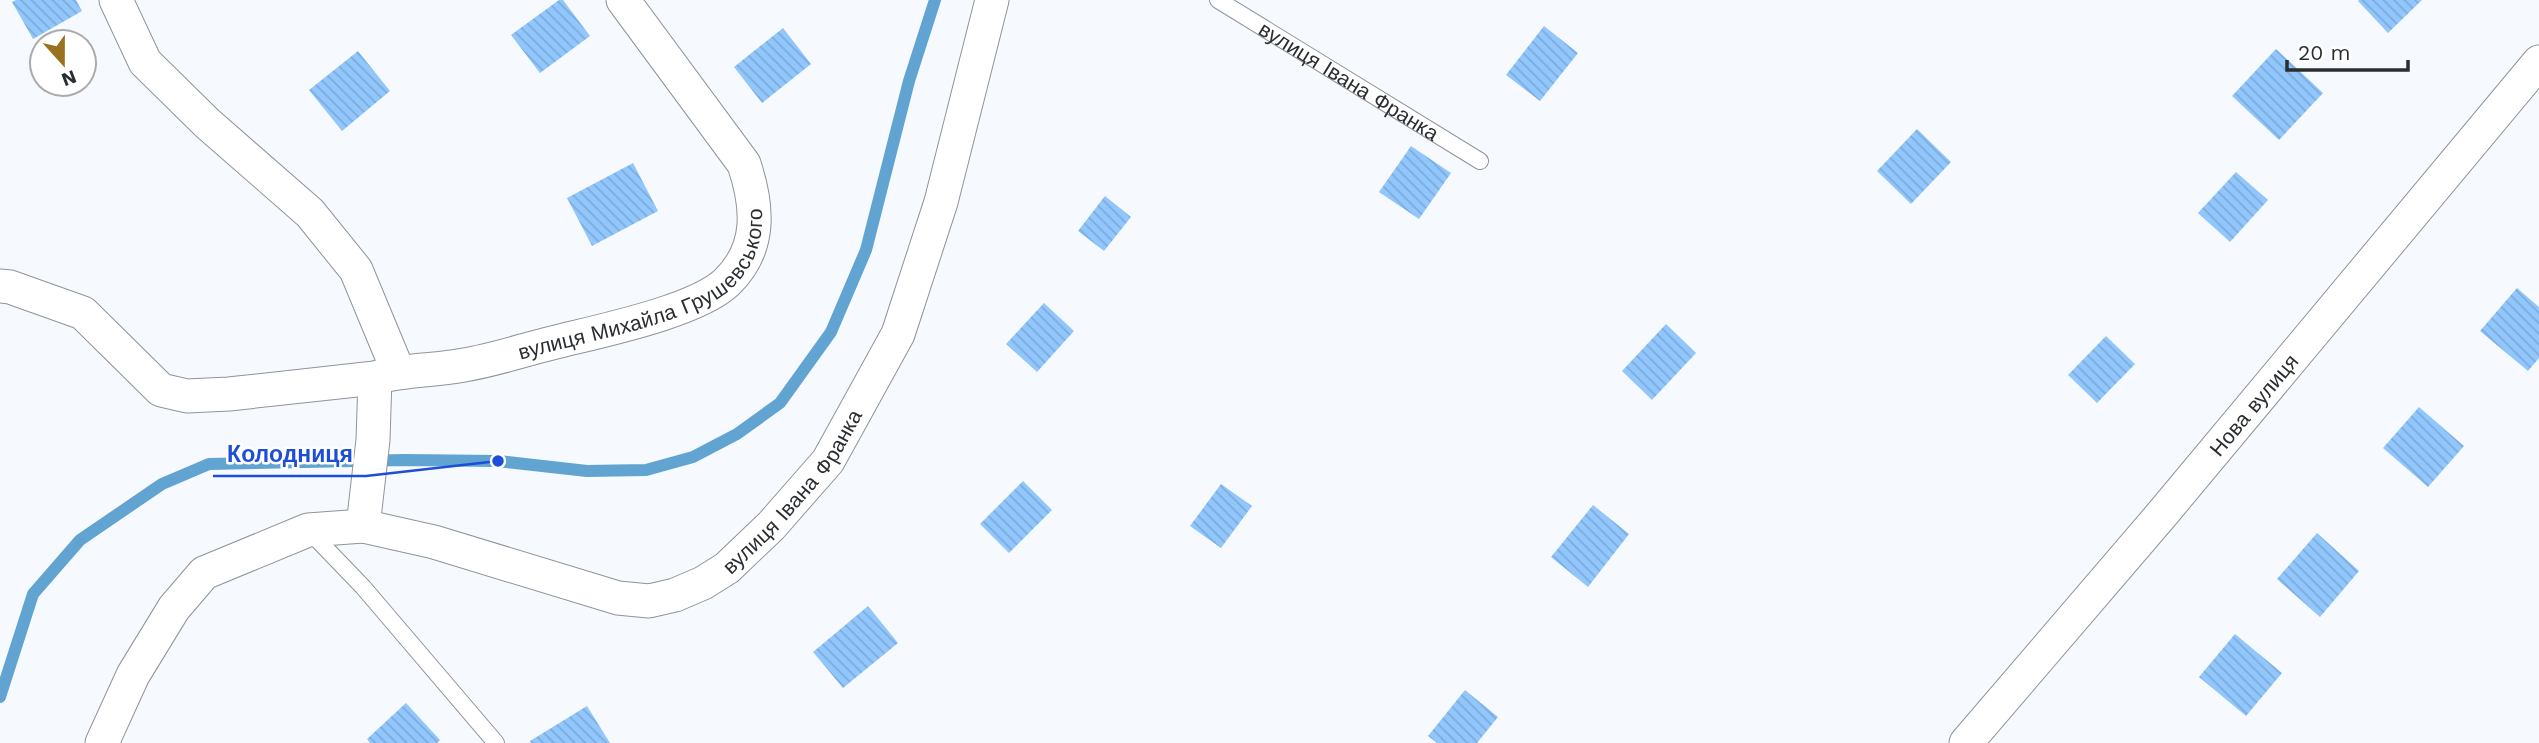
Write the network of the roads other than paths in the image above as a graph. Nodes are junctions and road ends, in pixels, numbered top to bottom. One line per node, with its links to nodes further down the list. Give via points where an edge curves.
1 (116, 0): 8 (street, via 145,62 310,212 356,270)
2 (623, 0): 8 (street, вулиця Михайла Грушевського, via 744,164 755,225 747,254 727,282 702,298 650,318 463,366)
3 (992, 0): 9 (street, вулиця Івана Франка, via 941,202 898,334 828,461 727,568 676,595 649,601 629,599)
4 (1218, 0): 6 (lane, вулиця Івана Франка)
5 (2539, 62): 13 (street, Нова вулиця)
6 (1480, 161)
7 (0, 286): 8 (street, вулиця Михайла Грушевського, via 83,313 160,390 187,396 229,394)
8 (386, 375): 9 (street)
9 (363, 526): 10 (street, вулиця Івана Франка)
10 (308, 530): 11 (street, вулиця Івана Франка, via 204,573 174,608 133,675); 12 (lane, via 363,587)
11 (102, 743)
12 (496, 743)
13 (1966, 743)

